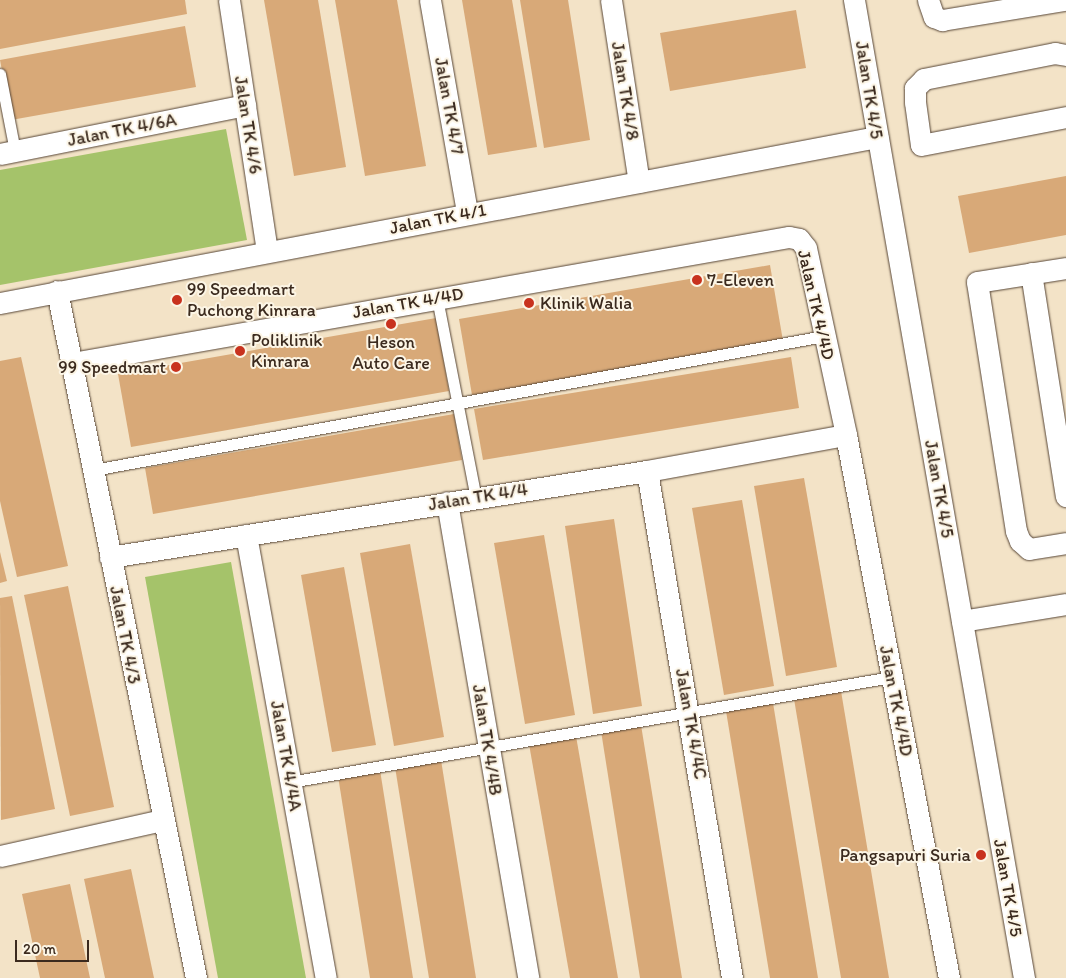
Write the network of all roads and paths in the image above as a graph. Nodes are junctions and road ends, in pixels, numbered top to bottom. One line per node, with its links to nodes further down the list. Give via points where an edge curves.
1 (228, 0): 9 (street, Jalan TK 4/6)
2 (430, 0): 14 (street, Jalan TK 4/7)
3 (611, 0): 13 (street, Jalan TK 4/8)
4 (854, 0): 11 (street, Jalan TK 4/5)
5 (928, 0): 6 (street, via 934,17 942,20)
6 (1064, 0)
7 (1066, 55): 10 (street, via 1055,53 924,79 915,88 921,145)
8 (0, 74): 12 (lane)
9 (245, 105): 12 (street, Jalan TK 4/6A); 15 (street, Jalan TK 4/6)
10 (1066, 117)
11 (877, 137): 13 (street, Jalan TK 4/1); 34 (street, Jalan TK 4/5)
12 (7, 153)
13 (639, 182): 14 (street, Jalan TK 4/1)
14 (467, 213): 15 (street, Jalan TK 4/1)
15 (267, 251): 18 (street, Jalan TK 4/1)
16 (1066, 268): 17 (street)
17 (1031, 273): 27 (street); 31 (street, via 978,282 1016,531 1020,541 1029,549)
18 (57, 292): 20 (street, Jalan TK 4/1); 22 (street, Jalan TK 4/3)
19 (437, 298): 21 (street, Jalan TK 4/4D, via 789,237 799,239 806,248); 22 (street, Jalan TK 4/4D); 23 (lane)
20 (0, 303)
21 (824, 336): 23 (lane); 24 (street, Jalan TK 4/4D)
22 (72, 363): 25 (street, Jalan TK 4/3)
23 (457, 404): 25 (lane); 28 (lane)
24 (846, 435): 26 (street, Jalan TK 4/4); 35 (street, Jalan TK 4/4D)
25 (93, 470): 32 (street, Jalan TK 4/3)
26 (647, 471): 28 (street, Jalan TK 4/4); 36 (street, Jalan TK 4/4C)
27 (1066, 496)
28 (476, 498): 29 (street, Jalan TK 4/4)
29 (448, 502): 30 (street, Jalan TK 4/4); 37 (street, Jalan TK 4/4B)
30 (246, 535): 32 (street, Jalan TK 4/4); 38 (street, Jalan TK 4/4A)
31 (1066, 543)
32 (110, 557): 39 (street, Jalan TK 4/3)
33 (1066, 604): 34 (street)
34 (962, 622): 46 (street, Jalan TK 4/5)
35 (892, 677): 36 (lane); 45 (street, Jalan TK 4/4D)
36 (689, 710): 37 (lane); 44 (street, Jalan TK 4/4C)
37 (488, 747): 38 (lane); 43 (street, Jalan TK 4/4B)
38 (290, 782): 42 (street, Jalan TK 4/4A)
39 (162, 820): 40 (street); 41 (street, Jalan TK 4/3)
40 (0, 856)
41 (196, 978)
42 (326, 978)
43 (528, 978)
44 (732, 978)
45 (949, 978)
46 (1024, 978)

